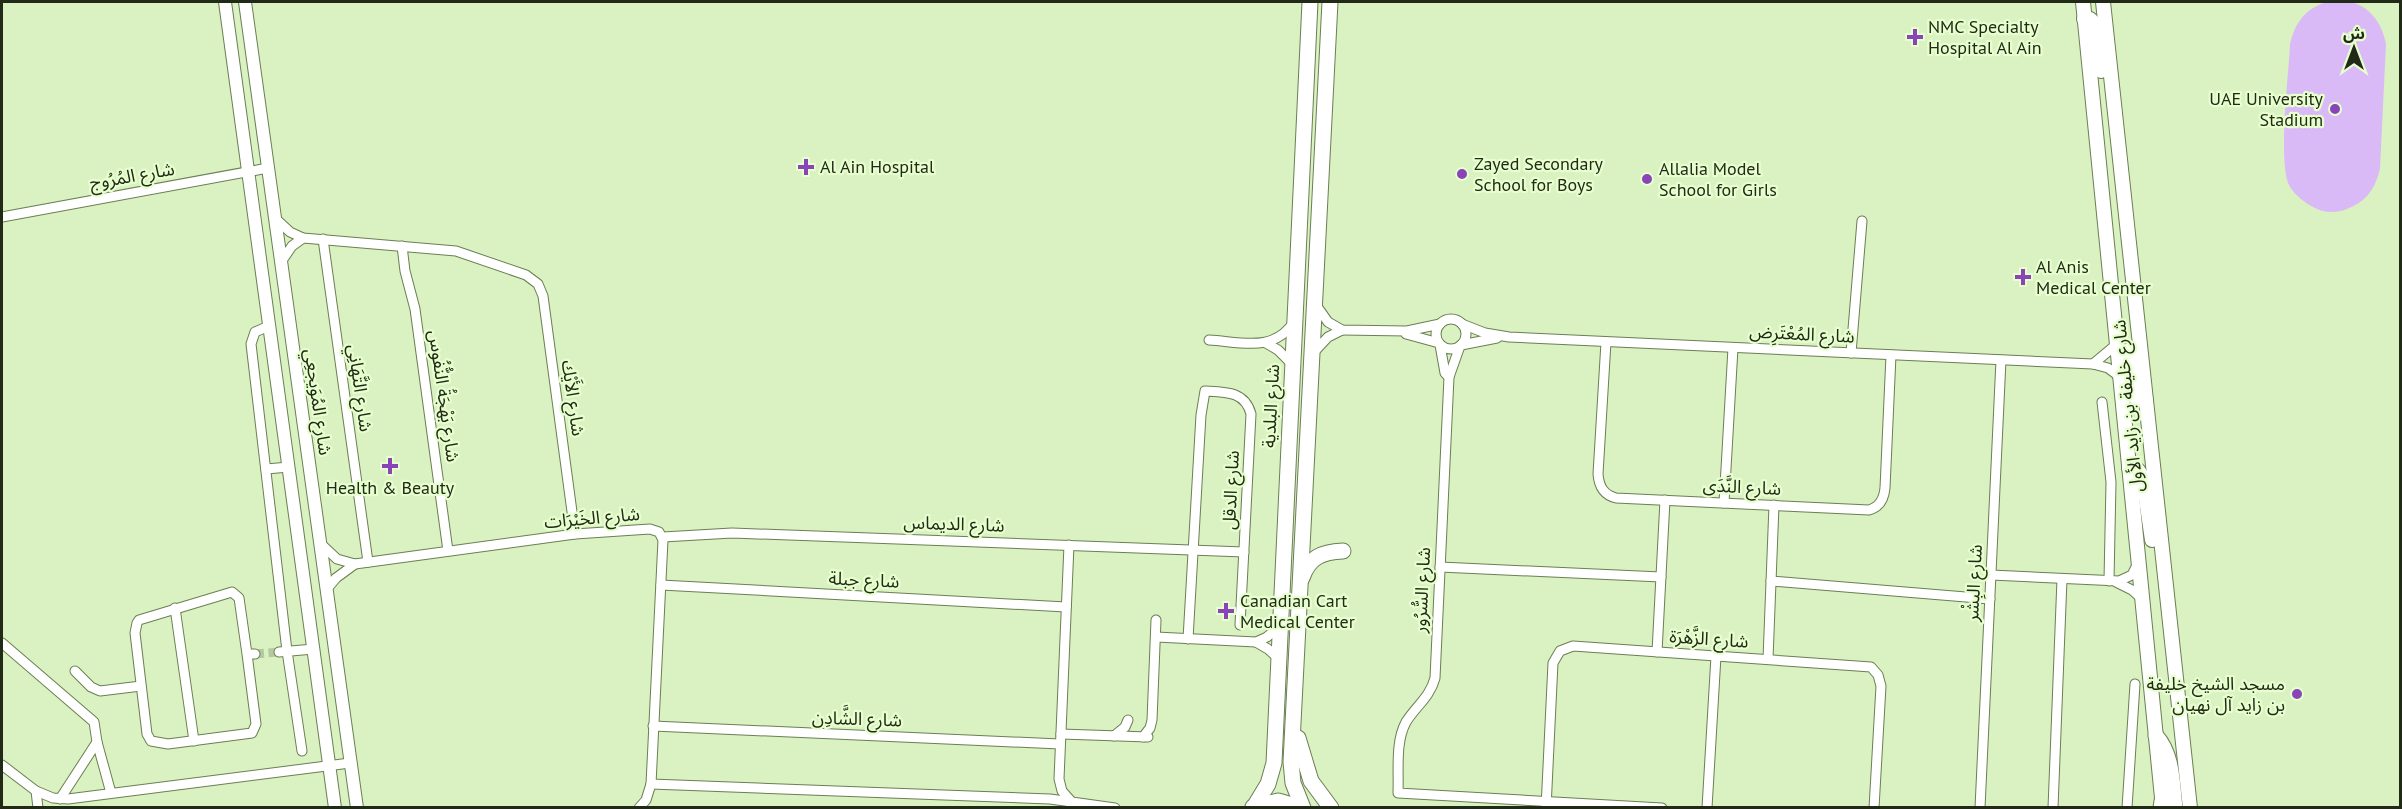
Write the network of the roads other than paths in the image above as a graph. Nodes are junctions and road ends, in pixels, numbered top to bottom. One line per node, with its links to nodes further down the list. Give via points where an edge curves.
1 (225, 2): 10 (street, شارع المُوَيجعِي)
2 (245, 2): 9 (street, شارع المُوَيجعِي)
3 (1310, 2): 20 (main road, شارع البلدية)
4 (1330, 2): 19 (main road)
5 (2083, 2): 7 (main road, شارع خليفة بن زايد الأول)
6 (2103, 2): 8 (main road, شارع خليفة بن زايد الأول)
7 (2084, 19): 8 (main road, via 2095,24 2101,70); 14 (main road, شارع خليفة بن زايد الأول)
8 (2112, 84): 42 (main road, شارع خليفة بن زايد الأول)
9 (268, 168): 10 (street, شارع المُرُوج); 12 (street, شارع المُوَيجعِي)
10 (248, 171): 11 (street, شارع المُرُوج); 23 (street, شارع المُوَيجعِي)
11 (2, 216)
12 (275, 218): 15 (street); 18 (street, شارع المُوَيجعِي)
13 (1862, 221): 34 (street)
14 (2105, 235): 31 (main road, شارع خليفة بن زايد الأول); 42 (main road, via 2117,260 2132,392 2137,399)
15 (303, 238): 16 (street); 18 (street)
16 (323, 239): 17 (street); 59 (street, شارع التَّهَانِي)
17 (402, 246): 51 (street, شارع الأَيْك, via 463,252 526,274 538,284 543,296); 56 (street, شارع بَهْجَةُ النُّفُوس, via 416,309)
18 (281, 262): 53 (street, شارع المُوَيجعِي)
19 (1315, 303): 24 (street, via 1323,316); 35 (main road)
20 (1295, 321): 29 (street, via 1284,335); 39 (main road, شارع البلدية)
21 (1440, 324): 22 (street, via 1452,319); 25 (street); 30 (street, via 1436,333)
22 (1462, 324): 26 (street, شارع المُعْتَرِض); 32 (street, via 1466,335)
23 (269, 326): 46 (street, شارع المُوَيجعِي); 47 (street, via 255,332 251,344)
24 (1342, 330): 25 (street); 35 (street, via 1322,342)
25 (1395, 332): 30 (street)
26 (1509, 337): 28 (street, شارع المُعْتَرِض); 32 (street, شارع المُعْتَرِض)
27 (1209, 340): 29 (street)
28 (1606, 342): 33 (street, شارع المُعْتَرِض); 48 (street, شارع النَّدَى, via 1599,483 1613,497)
29 (1266, 343): 39 (street)
30 (1439, 344): 32 (street, via 1450,349); 40 (street, شارع السُّرُور)
31 (2117, 344): 38 (street); 41 (main road, شارع خليفة بن زايد الأول)
32 (1461, 345): 40 (street, شارع السُّرُور)
33 (1734, 348): 34 (street, شارع المُعْتَرِض); 49 (street)
34 (1851, 353): 36 (street, شارع المُعْتَرِض)
35 (1312, 354): 68 (main road)
36 (1891, 355): 37 (street, شارع المُعْتَرِض); 50 (street, شارع النَّدَى, via 1885,492 1880,504 1864,510)
37 (2001, 360): 38 (street, شارع المُعْتَرِض); 65 (street, شارع البِشْر)
38 (2093, 364): 41 (street, شارع المُعْتَرِض)
39 (1293, 365): 79 (main road, شارع البلدية)
40 (1449, 377): 62 (street, شارع السُّرُور)
41 (2120, 377): 45 (main road, شارع خليفة بن زايد الأول)
42 (2146, 400): 44 (main road, شارع خليفة بن زايد الأول)
43 (2102, 402): 70 (street, via 2111,482)
44 (2148, 423): 45 (main road, via 2134,441); 63 (main road, شارع خليفة بن زايد الأول)
45 (2129, 462): 60 (main road, شارع خليفة بن زايد الأول); 63 (main road, via 2142,475 2153,551)
46 (289, 467): 47 (street); 64 (street, شارع المُوَيجعِي)
47 (266, 469): 85 (street)
48 (1665, 500): 49 (street, شارع النَّدَى); 66 (street)
49 (1724, 503): 50 (street, شارع النَّدَى)
50 (1774, 505): 69 (street)
51 (575, 534): 52 (street, شارع الخَيْرَات, via 653,529); 56 (street, شارع الخَيْرَات)
52 (663, 537): 54 (street, شارع الديماس, via 732,533); 71 (street, شارع الخَيْرَات)
53 (320, 542): 61 (street, via 332,556); 72 (street, شارع المُوَيجعِي)
54 (1068, 545): 55 (street, شارع الديماس); 75 (street)
55 (1193, 550): 58 (street, شارع الديماس); 58 (street, شارع الدقل, via 1205,391 1233,393 1250,410); 81 (street)
56 (448, 551): 59 (street, شارع الخَيْرَات)
57 (1343, 551): 68 (main road, via 1315,558)
58 (1244, 552): 78 (street, شارع الدقل)
59 (368, 562): 61 (street, شارع الخَيْرَات)
60 (2138, 562): 70 (street, via 2132,575); 74 (main road, شارع خليفة بن زايد الأول)
61 (355, 564): 72 (street)
62 (1440, 567): 66 (street); 112 (street, شارع السُّرُور, via 1435,678 1402,732 1398,793)
63 (2164, 568): 128 (main road, شارع خليفة بن زايد الأول)
64 (304, 574): 72 (street, via 316,589); 84 (street, شارع المُوَيجعِي)
65 (1991, 575): 67 (street); 73 (street, شارع البِشْر)
66 (1661, 577): 86 (street)
67 (2062, 579): 70 (street); 126 (street)
68 (1301, 581): 93 (main road)
69 (1771, 581): 73 (street); 89 (street)
70 (2112, 581): 74 (street, via 2127,586)
71 (661, 585): 75 (street, شارع جبلة); 94 (street, شارع الخَيْرَات)
72 (326, 590): 102 (street, شارع المُوَيجعِي)
73 (1990, 599): 125 (street, شارع البِشْر)
74 (2142, 599): 96 (main road, شارع خليفة بن زايد الأول)
75 (1066, 607): 98 (street)
76 (175, 608): 92 (street, via 137,623); 99 (street); 99 (street, via 225,592 235,593 251,654 255,730)
77 (1156, 620): 80 (street)
78 (1240, 625)
79 (1280, 626): 82 (street); 88 (main road, شارع البلدية)
80 (1156, 637): 81 (street); 97 (street, via 1152,720)
81 (1188, 639): 82 (street)
82 (1256, 642): 88 (street)
83 (2, 643): 100 (street, via 91,717 97,728)
84 (314, 649): 85 (street); 104 (street, شارع المُوَيجعِي)
85 (283, 651): 101 (street)
86 (1657, 652): 87 (street, شارع الزَّهْرَة); 112 (street, شارع الزَّهْرَة, via 1573,646 1557,655 1552,668)
87 (1716, 656): 89 (street, شارع الزَّهْرَة); 123 (street)
88 (1279, 659): 119 (main road, شارع البلدية, via 1274,763 1268,784)
89 (1768, 659): 124 (street, شارع الزَّهْرَة, via 1864,665 1876,672 1881,686)
90 (75, 671): 92 (street, via 100,691)
91 (2135, 684): 127 (street)
92 (141, 686): 99 (street, via 151,741)
93 (1294, 721): 120 (main road, via 1292,773); 121 (main road, via 1311,781)
94 (653, 726): 98 (street, شارع الشَّادِن); 106 (street, شارع الخَيْرَات)
95 (1114, 736): 97 (street, شارع الشَّادِن); 97 (street, via 1128,720 1130,729); 98 (street, شارع الشَّادِن)
96 (2156, 736): 113 (main road, via 2168,757)
97 (1143, 737)
98 (1060, 739): 105 (street)
99 (194, 741)
100 (97, 742): 108 (street); 109 (street)
101 (302, 751)
102 (350, 763): 104 (street); 116 (street, شارع المُوَيجعِي)
103 (2, 765): 107 (street)
104 (330, 765): 108 (street); 115 (street, شارع المُوَيجعِي)
105 (1059, 779): 110 (street); 111 (street)
106 (651, 784): 110 (street); 117 (street, شارع الخَيْرَات)
107 (36, 791): 109 (street); 114 (street)
108 (111, 793): 109 (street)
109 (60, 799)
110 (1044, 799): 111 (street)
111 (1070, 800): 118 (street)
112 (1546, 804): 122 (street)
113 (2165, 806)
114 (38, 807)
115 (335, 807)
116 (357, 807)
117 (639, 807)
118 (1115, 807)
119 (1253, 807): 120 (main road, via 1278,801)
120 (1303, 807)
121 (1331, 807)
122 (1662, 807)
123 (1707, 807)
124 (1874, 807)
125 (1980, 807)
126 (2053, 807)
127 (2127, 807)
128 (2190, 807)

